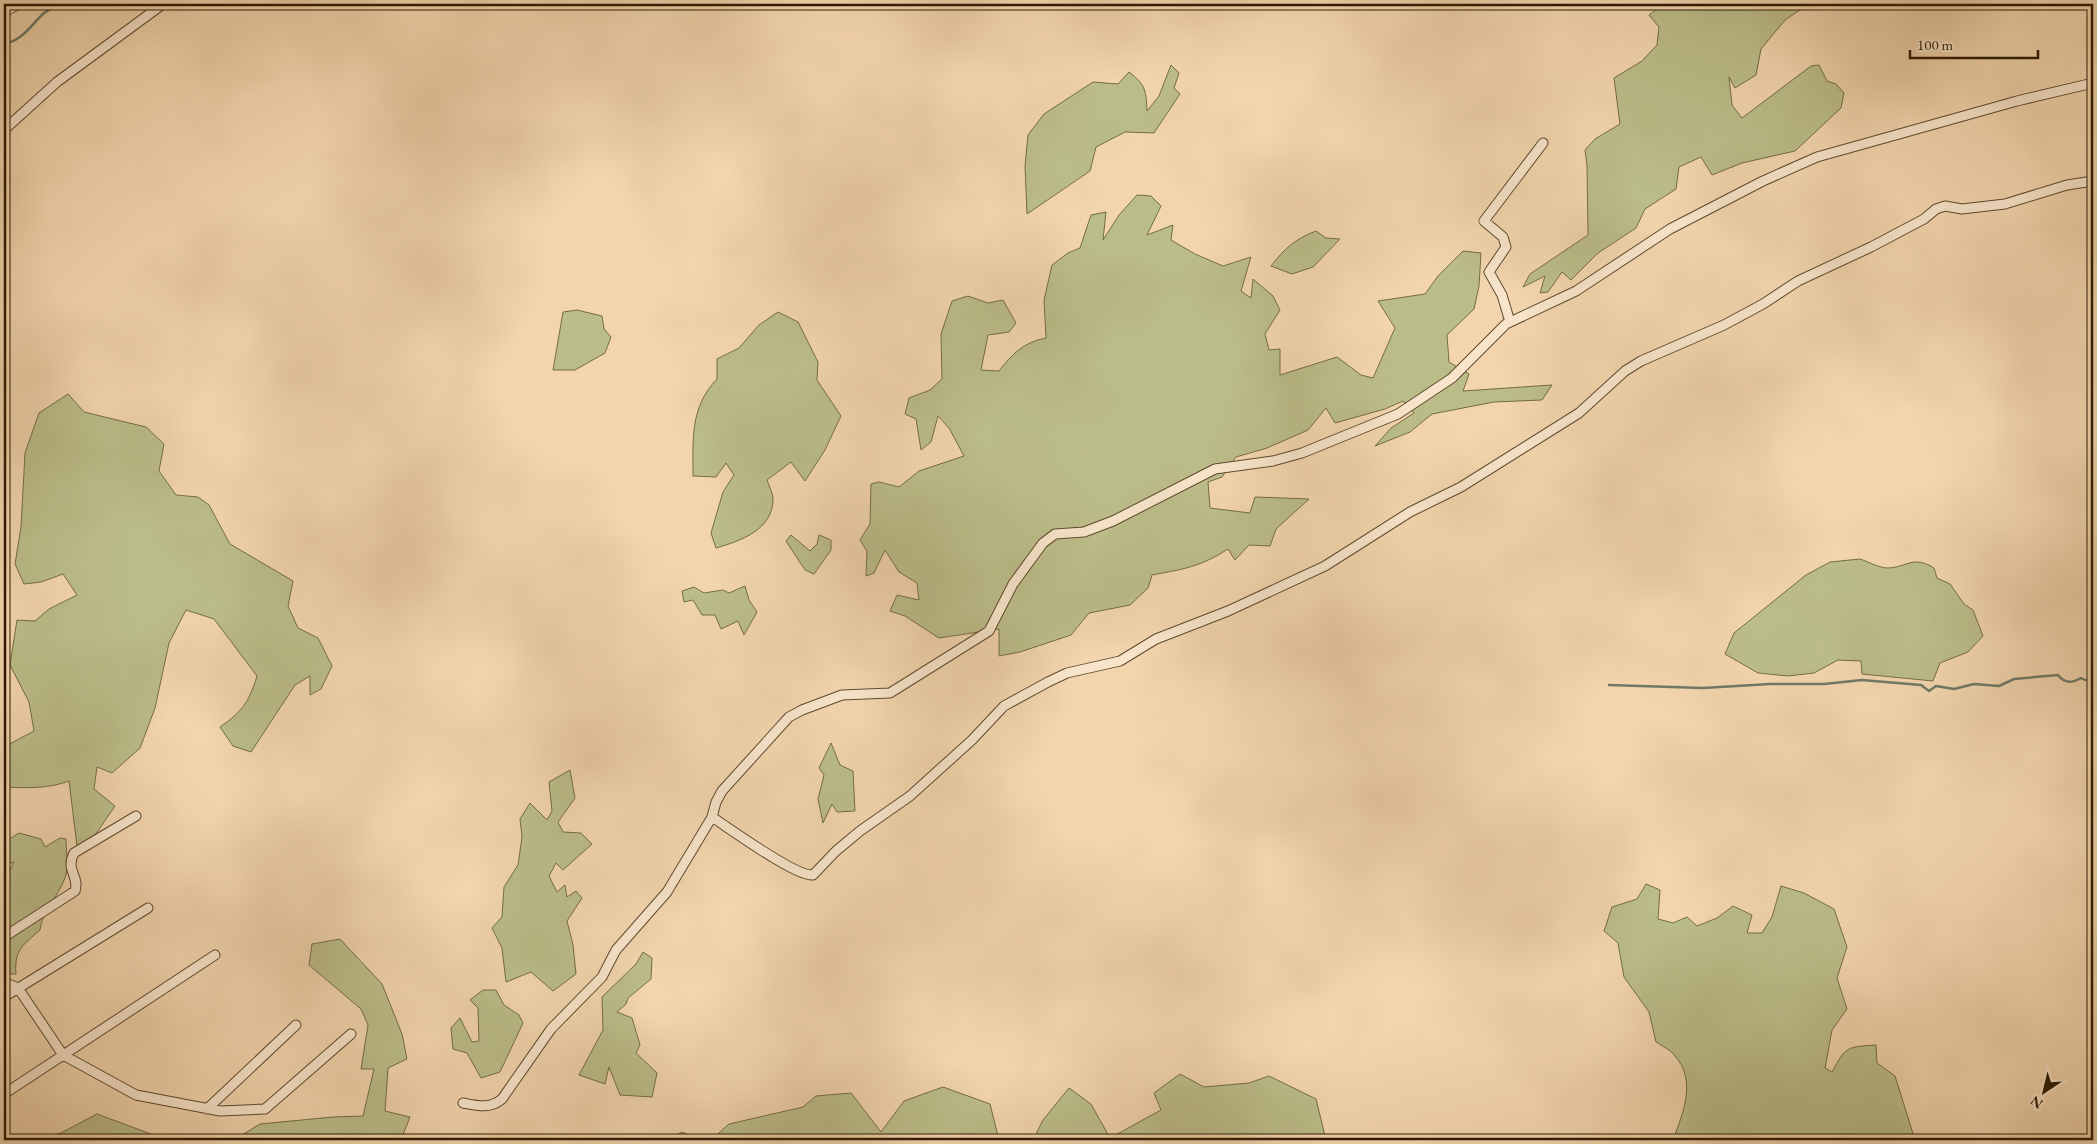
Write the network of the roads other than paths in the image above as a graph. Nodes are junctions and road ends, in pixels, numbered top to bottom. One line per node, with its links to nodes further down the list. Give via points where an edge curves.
1 (19, 4): 3 (street)
2 (163, 4): 5 (street, via 57,82)
3 (4, 12)
4 (2093, 83): 8 (street, via 1817,157 1670,229 1576,290)
5 (4, 130)
6 (1543, 143): 8 (street, via 1484,221 1504,237 1506,247 1490,272 1502,295)
7 (2093, 181): 10 (street, via 2067,185 2005,204 1936,209 1924,219 1871,247 1798,281 1724,325 1641,362 1578,413 1461,487 1410,512 1325,566 1228,611 1156,638 1120,661 1068,673 1048,682 1004,706 910,796 860,830 813,875 787,866)
8 (1510, 322): 10 (street, via 1452,378 1398,414 1302,453 1273,461 1215,468 1113,521 1084,532 1055,534 1043,543 1013,584 989,631 890,693 842,695 790,717 722,791)
9 (136, 816): 12 (street, via 74,853 70,866 76,880 75,891)
10 (712, 817): 21 (street, via 667,892 634,926 602,977 551,1029 502,1099 485,1107)
11 (148, 908): 15 (street)
12 (4, 937)
13 (215, 955): 19 (street)
14 (4, 982): 15 (street)
15 (18, 988): 16 (street); 19 (street)
16 (4, 997)
17 (296, 1025): 22 (street)
18 (351, 1034): 22 (street, via 265,1109)
19 (63, 1055): 20 (street); 22 (street, via 136,1095)
20 (4, 1094)
21 (463, 1103)
22 (207, 1109)

